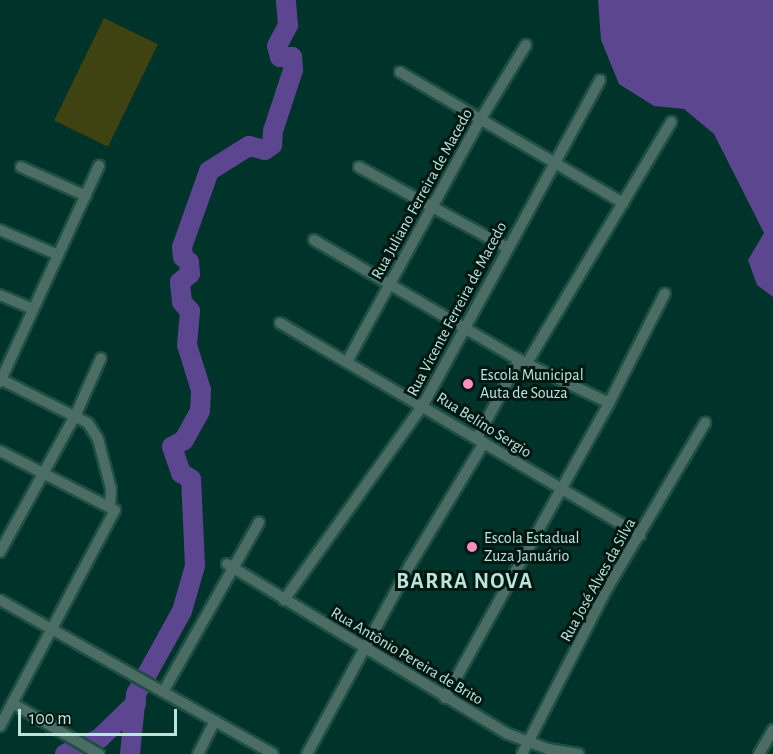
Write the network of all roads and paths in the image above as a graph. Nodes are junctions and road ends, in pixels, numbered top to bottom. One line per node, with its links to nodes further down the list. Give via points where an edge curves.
1 (526, 45): 4 (street, Rua Juliano Ferreira de Macedo)
2 (400, 72): 4 (street)
3 (600, 80): 6 (street, Rua Vicente Ferreira de Macedo)
4 (480, 120): 6 (street); 12 (street, Rua Juliano Ferreira de Macedo)
5 (671, 122): 11 (street)
6 (553, 162): 11 (street); 15 (street, Rua Vicente Ferreira de Macedo)
7 (99, 166): 10 (street)
8 (359, 166): 12 (street)
9 (21, 167): 10 (street)
10 (86, 195): 16 (street)
11 (623, 203): 25 (street)
12 (433, 207): 15 (street); 17 (street, Rua Juliano Ferreira de Macedo)
13 (0, 230): 16 (street)
14 (314, 240): 17 (street)
15 (506, 247): 22 (street, Rua Vicente Ferreira de Macedo)
16 (58, 255): 20 (street)
17 (390, 285): 22 (street); 24 (street, Rua Juliano Ferreira de Macedo)
18 (665, 294): 27 (street)
19 (0, 295): 20 (street)
20 (33, 309): 26 (street)
21 (280, 323): 24 (street, Rua Belino Sergio)
22 (464, 328): 25 (street); 28 (street, Rua Vicente Ferreira de Macedo)
23 (101, 358): 29 (street)
24 (348, 360): 28 (street, Rua Belino Sergio)
25 (523, 362): 27 (street); 31 (street)
26 (0, 380): 29 (street)
27 (609, 403): 34 (street)
28 (423, 405): 31 (street, Rua Belino Sergio); 41 (street, Rua Vicente Ferreira de Macedo)
29 (76, 414): 33 (street); 35 (street, via 88,423 98,439)
30 (705, 423): 37 (street, Rua José Alves da Silva)
31 (480, 441): 34 (street, Rua Belino Sergio); 43 (street)
32 (0, 451): 33 (street)
33 (45, 472): 35 (street); 38 (street)
34 (561, 489): 37 (street, Rua Belino Sergio); 45 (street)
35 (113, 509): 42 (street)
36 (259, 522): 39 (street)
37 (640, 535): 50 (street, Rua José Alves da Silva, via 608,587)
38 (0, 552)
39 (231, 567): 41 (street, Rua Antônio Pereira de Brito); 44 (street)
40 (0, 600): 42 (street)
41 (284, 600): 43 (street, Rua Antônio Pereira de Brito)
42 (50, 628): 44 (street); 46 (street)
43 (366, 650): 45 (street, Rua Antônio Pereira de Brito); 54 (street)
44 (163, 692): 47 (street)
45 (445, 698): 50 (street, Rua Antônio Pereira de Brito)
46 (12, 703): 48 (street); 51 (street)
47 (215, 721): 52 (street); 53 (street)
48 (0, 726)
49 (773, 730): 57 (street)
50 (528, 743): 55 (street, Rua José Alves da Silva); 56 (street, Rua Antônio Pereira de Brito)
51 (99, 754)
52 (198, 754)
53 (273, 754)
54 (307, 754)
55 (522, 754)
56 (579, 754)
57 (759, 754)

